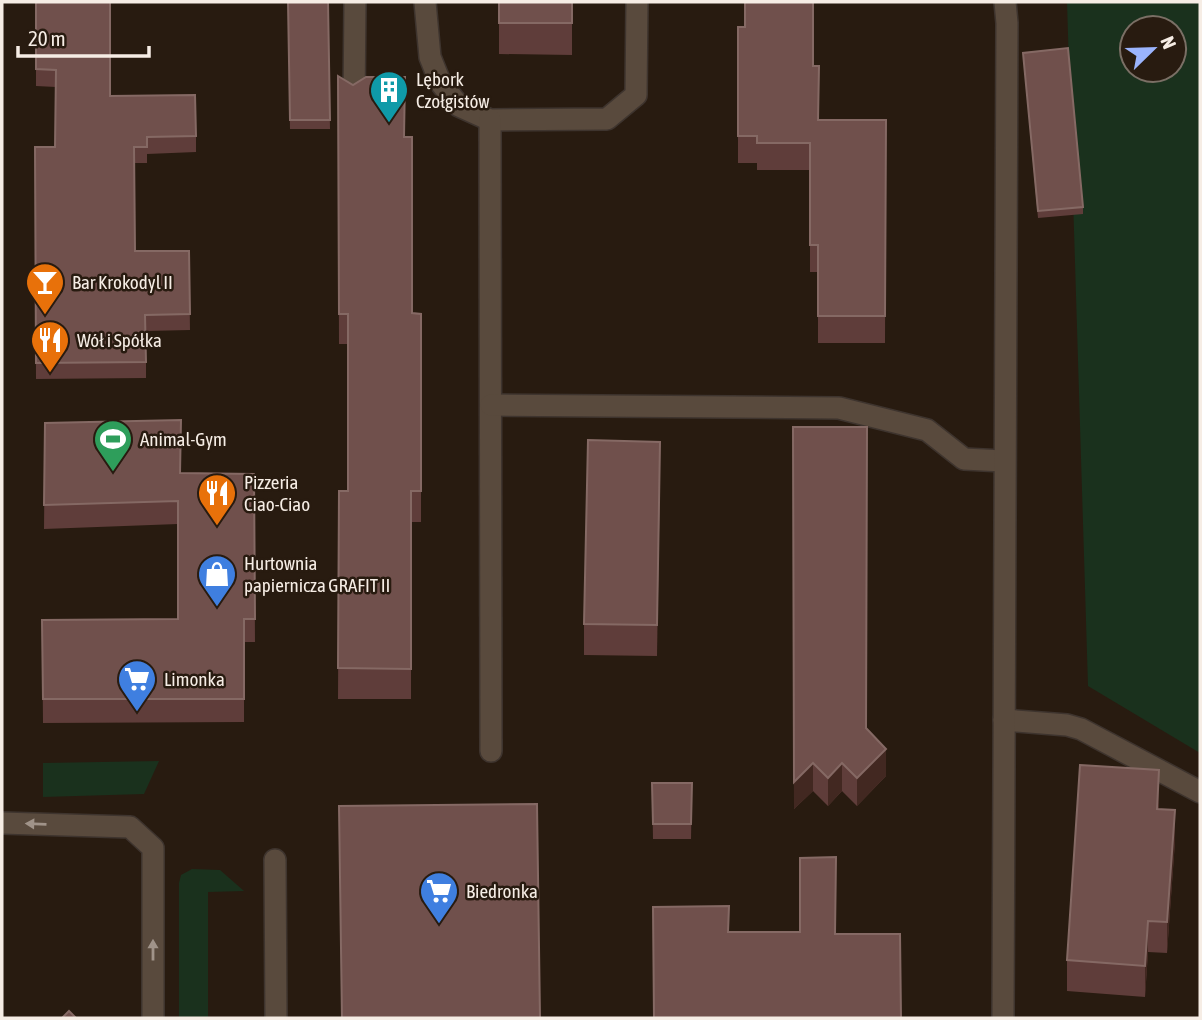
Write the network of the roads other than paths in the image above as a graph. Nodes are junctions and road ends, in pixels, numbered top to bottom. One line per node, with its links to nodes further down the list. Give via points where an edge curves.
1 (355, 2): 5 (street)
2 (425, 2): 6 (street, via 430,57 440,82 459,106)
3 (637, 2): 6 (street, via 636,95 607,118)
4 (1005, 2): 8 (street)
5 (354, 103)
6 (490, 120): 7 (street)
7 (491, 405): 8 (street, via 839,408 927,430 964,459); 10 (street)
8 (1003, 461): 9 (street)
9 (1004, 720): 11 (street, via 1081,729); 16 (street)
10 (491, 751)
11 (1200, 792)
12 (2, 823): 14 (street, one-way to 12, via 153,848 130,827)
13 (275, 860): 15 (street)
14 (153, 1018)
15 (276, 1018)
16 (1003, 1018)

